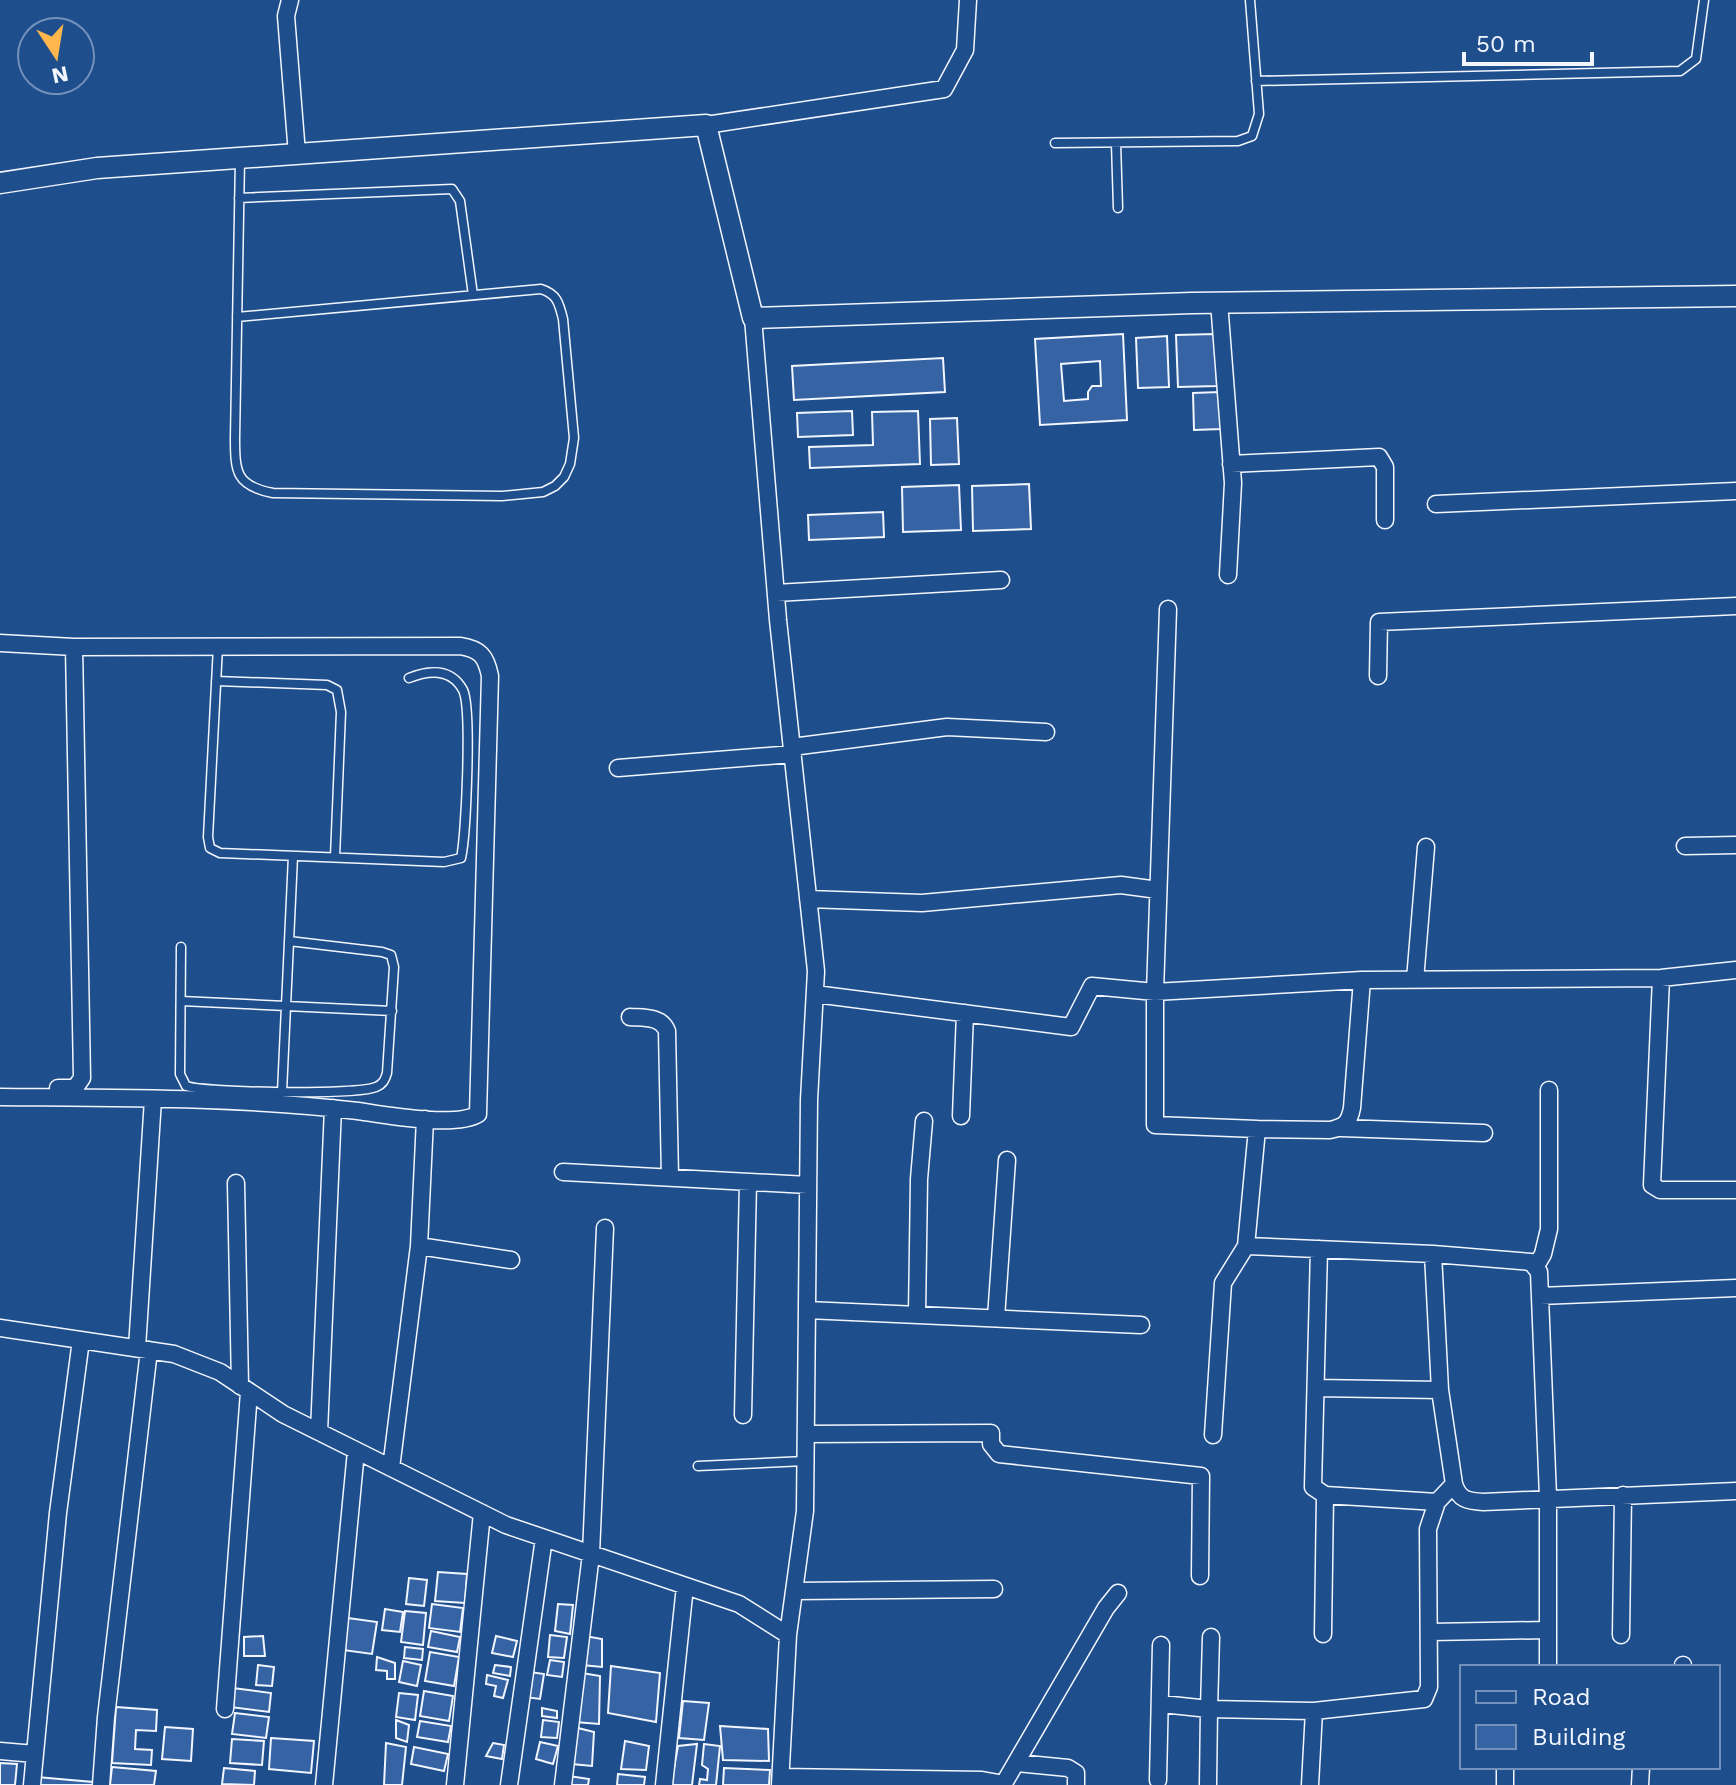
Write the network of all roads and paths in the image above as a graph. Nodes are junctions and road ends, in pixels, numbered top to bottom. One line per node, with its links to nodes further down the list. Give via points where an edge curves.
1 (290, 0): 9 (street, via 286,16)
2 (968, 0): 6 (street, via 965,50 944,89)
3 (1250, 0): 5 (lane)
4 (1704, 0): 5 (lane, via 1696,59 1680,71)
5 (1256, 81): 8 (lane, via 1258,125 1247,139)
6 (706, 125): 9 (street); 18 (street)
7 (1055, 143): 8 (lane)
8 (1116, 143): 13 (lane)
9 (297, 154): 10 (street)
10 (240, 158): 11 (street, via 97,168); 12 (lane)
11 (0, 183)
12 (239, 198): 14 (lane, via 452,189 460,201); 17 (lane)
13 (1118, 208)
14 (473, 295): 17 (lane); 17 (lane, via 541,289 559,303 574,438 564,477 543,492 434,496 255,490 244,483 235,458)
15 (1736, 296): 16 (street)
16 (1219, 302): 18 (street); 19 (street)
17 (237, 317)
18 (753, 318): 25 (street)
19 (1231, 464): 22 (street, via 1379,457 1385,467); 23 (street)
20 (1736, 491): 21 (street)
21 (1436, 504)
22 (1385, 520)
23 (1228, 575)
24 (1001, 580): 25 (street)
25 (776, 593): 35 (street)
26 (1736, 606): 31 (street, via 1379,622)
27 (1168, 609): 42 (street)
28 (0, 643): 30 (street)
29 (218, 646): 30 (street); 33 (lane); 64 (street, via 460,646 484,655 490,676 480,1110 468,1119)
30 (74, 647): 57 (street, via 82,1078 70,1089)
31 (1378, 676)
32 (409, 678): 41 (lane, via 438,672 449,675 464,692 467,758 461,858 444,862)
33 (216, 681): 40 (lane, via 210,848 220,853); 41 (lane, via 327,685 337,690 341,712)
34 (1046, 732): 35 (street, via 947,727)
35 (792, 750): 36 (street); 43 (street)
36 (618, 768)
37 (1736, 845): 38 (street)
38 (1685, 846)
39 (1426, 847): 49 (street)
40 (293, 856): 41 (lane); 44 (lane)
41 (335, 857)
42 (1158, 890): 43 (street, via 1121,885 922,903); 50 (street)
43 (808, 899): 51 (street)
44 (289, 941): 53 (lane); 54 (lane, via 388,953 393,962)
45 (181, 947): 52 (lane)
46 (1736, 970): 47 (street)
47 (1661, 978): 49 (street); 75 (street, via 1652,1185 1660,1190)
48 (1362, 980): 49 (street); 50 (street); 66 (street, via 1352,1108)
49 (1415, 980)
50 (1155, 992): 55 (street, via 1092,986 1071,1027); 67 (street, via 1155,1125)
51 (815, 994): 55 (street); 74 (street)
52 (181, 1001): 53 (lane); 59 (lane, via 180,1074 186,1086)
53 (286, 1005): 54 (lane); 59 (lane)
54 (392, 1011): 59 (lane, via 383,1083 363,1090)
55 (965, 1013): 63 (street)
56 (630, 1017): 71 (street, via 657,1020 667,1031)
57 (0, 1086)
58 (1549, 1090): 82 (street, via 1549,1229)
59 (282, 1092)
60 (0, 1097): 61 (street)
61 (153, 1099): 62 (street); 91 (street)
62 (333, 1108): 64 (street); 96 (street)
63 (961, 1116)
64 (425, 1119): 77 (street)
65 (924, 1121): 86 (street)
66 (1341, 1128): 67 (street); 68 (street)
67 (1257, 1129): 78 (street)
68 (1484, 1133)
69 (1007, 1160): 87 (street)
70 (563, 1172): 71 (street)
71 (670, 1177): 72 (street)
72 (748, 1182): 74 (street); 95 (street)
73 (236, 1183): 93 (street)
74 (808, 1185): 85 (street)
75 (1736, 1190)
76 (605, 1228): 111 (street)
77 (419, 1246): 81 (street); 102 (street)
78 (1246, 1246): 79 (street); 98 (street, via 1223,1283)
79 (1319, 1249): 80 (street); 92 (street)
80 (1433, 1254): 82 (street, via 1521,1260); 94 (street)
81 (511, 1260)
82 (1536, 1266): 84 (street)
83 (1736, 1288): 84 (street)
84 (1540, 1296): 107 (street)
85 (807, 1310): 86 (street); 97 (street)
86 (917, 1315): 87 (street)
87 (996, 1318): 88 (street)
88 (1141, 1325)
89 (0, 1328): 90 (street)
90 (81, 1340): 91 (street); 130 (street)
91 (143, 1349): 93 (street, via 185,1358); 136 (street)
92 (1316, 1388): 94 (street); 105 (street, via 1312,1482)
93 (245, 1389): 96 (street); 126 (street)
94 (1440, 1390): 103 (street)
95 (743, 1415)
96 (319, 1432): 99 (street)
97 (806, 1434): 100 (street); 112 (street, via 991,1433 999,1454 1201,1476)
98 (1213, 1435)
99 (356, 1451): 102 (street); 137 (street)
100 (805, 1461): 101 (lane); 115 (street, via 805,1511)
101 (698, 1466)
102 (391, 1468): 109 (street)
103 (1454, 1484): 107 (street, via 1470,1501); 108 (street)
104 (1736, 1491): 106 (street)
105 (1325, 1495): 108 (street); 119 (street)
106 (1623, 1495): 107 (street); 121 (street)
107 (1548, 1497): 117 (street)
108 (1437, 1502): 118 (street, via 1428,1529)
109 (482, 1513): 110 (street); 138 (street)
110 (544, 1538): 111 (street); 139 (street)
111 (591, 1554): 113 (street); 140 (street)
112 (1200, 1576)
113 (685, 1586): 120 (street, via 739,1604); 141 (street)
114 (994, 1589): 115 (street)
115 (794, 1591): 120 (street)
116 (1118, 1593): 131 (street)
117 (1547, 1630): 118 (street); 124 (street)
118 (1431, 1632): 128 (street, via 1424,1699)
119 (1323, 1634)
120 (788, 1635): 133 (street)
121 (1621, 1635)
122 (1211, 1637): 127 (street)
123 (1161, 1645): 125 (street)
124 (1548, 1665)
125 (1162, 1704): 127 (street); 132 (street)
126 (225, 1709)
127 (1209, 1709): 128 (street); 143 (street)
128 (1314, 1711): 144 (street)
129 (0, 1751): 130 (street)
130 (35, 1754): 135 (street)
131 (1017, 1763): 134 (street); 142 (street, via 1068,1768 1076,1773)
132 (1158, 1780)
133 (781, 1781): 134 (street)
134 (1004, 1784)
135 (32, 1785)
136 (101, 1785)
137 (324, 1785)
138 (455, 1785)
139 (509, 1785)
140 (563, 1785)
141 (664, 1785)
142 (1076, 1785)
143 (1208, 1785)
144 (1310, 1785)

